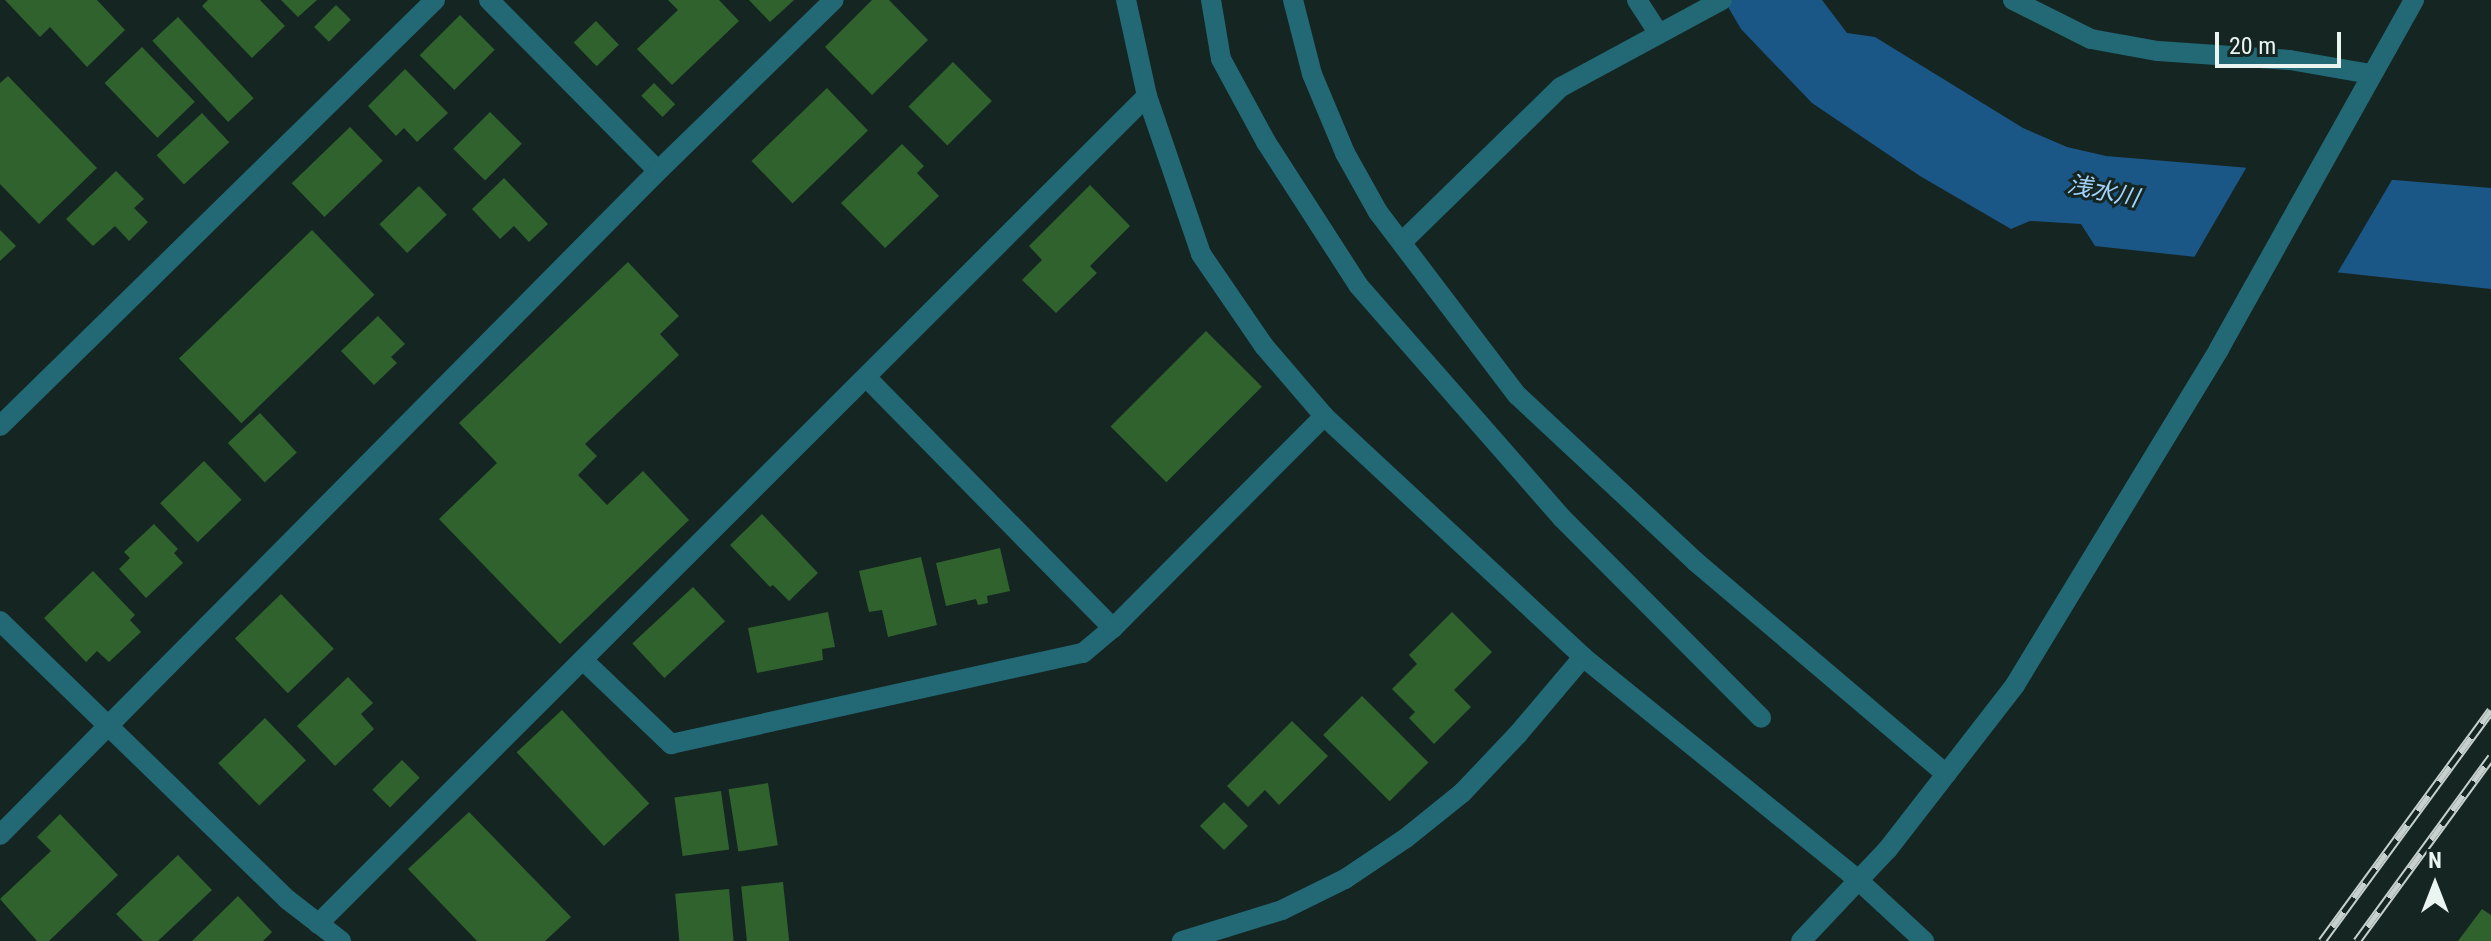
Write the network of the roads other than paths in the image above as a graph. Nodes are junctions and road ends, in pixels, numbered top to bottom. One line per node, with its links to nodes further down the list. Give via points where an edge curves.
1 (435, 0): 18 (street)
2 (489, 0): 14 (street)
3 (834, 0): 14 (street)
4 (1126, 0): 13 (street)
5 (1211, 0): 23 (street, via 1221,59 1266,142 1358,285 1562,518)
6 (1293, 0): 15 (street, via 1312,74 1345,153 1378,212)
7 (1637, 0): 11 (street)
8 (2013, 0): 12 (street, via 2091,39)
9 (2414, 0): 12 (street)
10 (1714, 5): 11 (street)
11 (1659, 34): 15 (street, via 1561,87)
12 (2370, 74): 25 (street, via 2219,349 2015,685)
13 (1147, 96): 16 (street); 17 (street, via 1201,254 1264,346)
14 (658, 171): 24 (street)
15 (1402, 242): 25 (street, via 1517,395 1696,562)
16 (867, 378): 20 (street); 22 (street)
17 (1324, 416): 20 (street); 21 (street)
18 (0, 426)
19 (0, 621): 24 (street)
20 (1113, 628): 22 (street, via 1083,653 671,744)
21 (1583, 657): 27 (street); 30 (street, via 1462,793 1406,838 1345,879 1282,910)
22 (583, 660): 28 (street)
23 (1761, 718)
24 (110, 726): 26 (street); 28 (street)
25 (1946, 774): 27 (street)
26 (0, 835)
27 (1858, 880): 31 (street); 32 (street)
28 (318, 924): 29 (street)
29 (341, 941)
30 (1182, 941)
31 (1801, 941)
32 (1924, 941)

